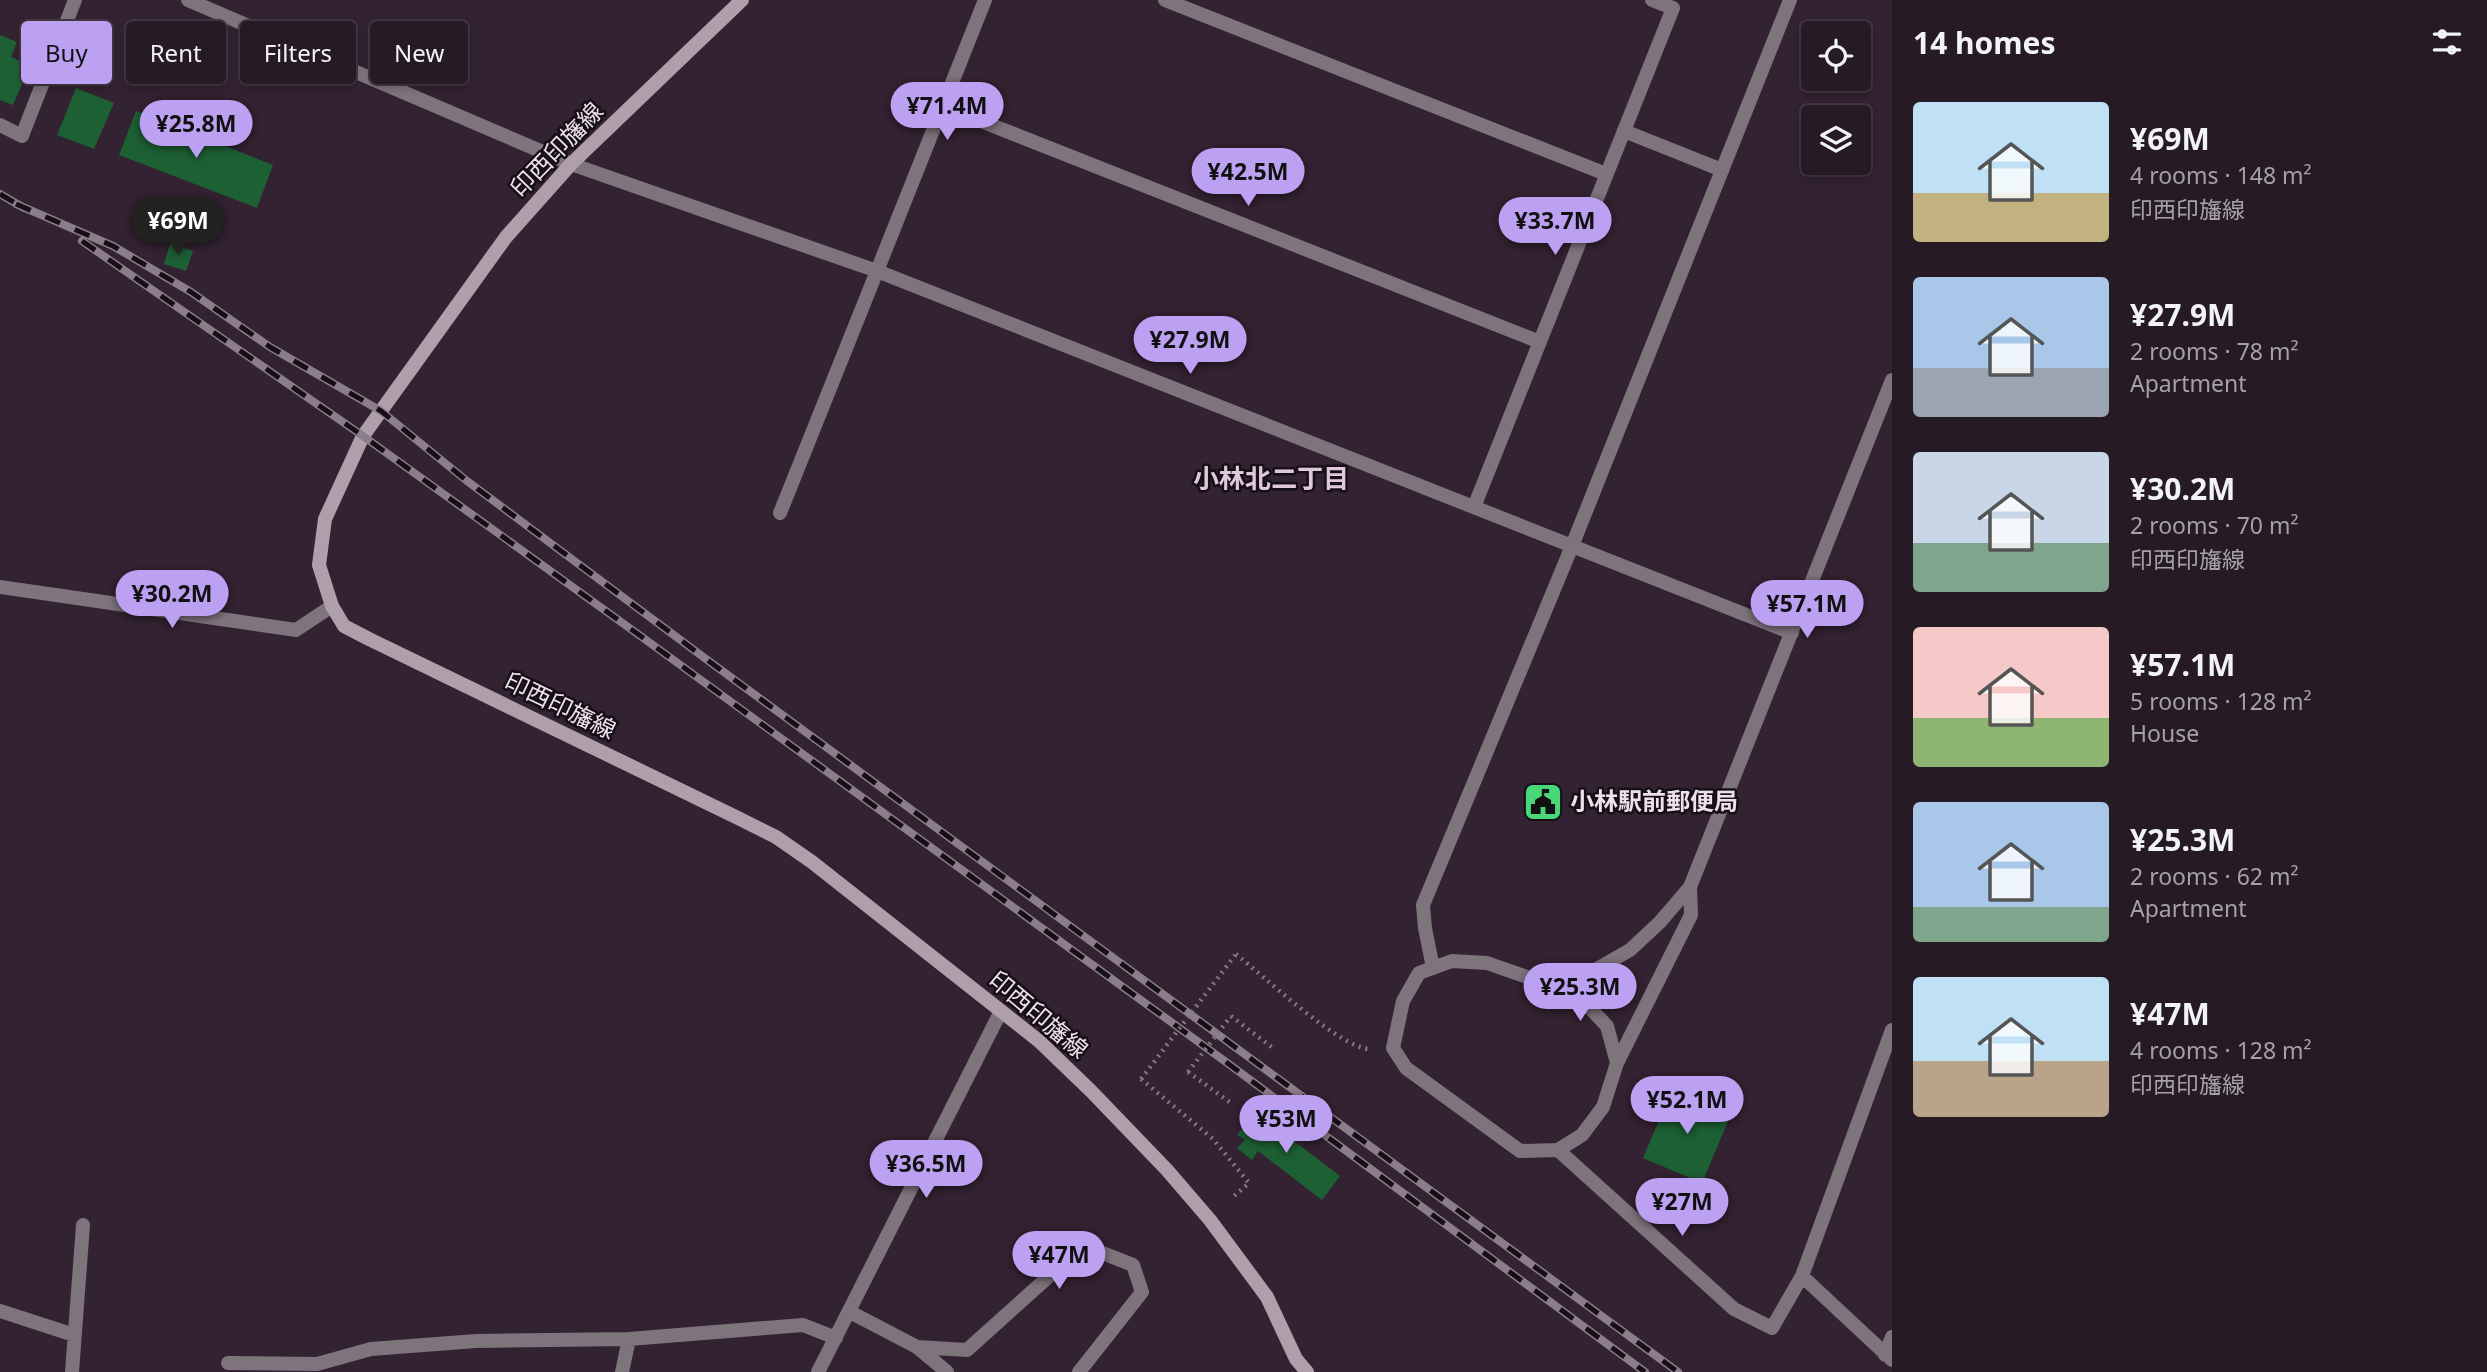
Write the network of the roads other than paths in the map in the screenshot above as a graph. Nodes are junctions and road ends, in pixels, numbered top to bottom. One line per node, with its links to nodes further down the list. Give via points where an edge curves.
1 (75, 0): 9 (street, via 22,136)
2 (188, 0): 11 (street)
3 (742, 0): 11 (main road, 印西印旛線)
4 (985, 0): 8 (street)
5 (1165, 0): 13 (street)
6 (1652, 0): 10 (street, via 1673,8)
7 (1790, 0): 12 (street)
8 (943, 106): 14 (street); 15 (street)
9 (0, 125)
10 (1624, 131): 12 (street); 13 (street)
11 (571, 164): 14 (street); 21 (main road, 印西印旛線, via 506,237 363,436 325,519 319,565)
12 (1722, 170): 19 (street)
13 (1606, 174): 15 (street)
14 (877, 271): 17 (street); 18 (street)
15 (1540, 342): 17 (street)
16 (1892, 380): 22 (street)
17 (1474, 507): 19 (street)
18 (780, 513)
19 (1572, 546): 22 (street); 24 (street, via 1423,905)
20 (0, 587): 21 (street, via 296,630)
21 (332, 606): 26 (main road, 印西印旛線, via 344,626 776,837)
22 (1791, 633): 23 (street)
23 (1690, 887): 25 (street, via 1630,950 1588,974); 29 (street, via 1691,915)
24 (1433, 968): 25 (street, via 1452,961 1487,963); 30 (street, via 1419,974 1403,1001 1393,1048 1406,1068 1520,1151)
25 (1544, 983): 29 (street, via 1590,1008 1606,1026)
26 (1002, 1012): 34 (street); 48 (main road, 印西印旛線, via 1091,1091 1210,1220 1267,1297 1296,1359)
27 (1892, 1030): 28 (street)
28 (1887, 1058): 32 (street)
29 (1617, 1063): 30 (street, via 1602,1107 1583,1135)
30 (1558, 1150): 32 (street, via 1734,1309 1772,1328)
31 (83, 1225): 35 (street)
32 (1802, 1276): 40 (street)
33 (0, 1311): 35 (street)
34 (850, 1312): 37 (street); 39 (street)
35 (74, 1335): 43 (street)
36 (1892, 1337): 40 (street)
37 (836, 1338): 38 (street, via 803,1325); 45 (street)
38 (629, 1339): 42 (street, via 476,1341 371,1349); 44 (street)
39 (916, 1347): 46 (street); 47 (street, via 967,1350 1066,1261 1100,1252 1133,1265 1142,1292)
40 (1888, 1358)
41 (228, 1363): 42 (street)
42 (317, 1368)
43 (72, 1372)
44 (622, 1372)
45 (818, 1372)
46 (947, 1372)
47 (1079, 1372)
48 (1307, 1372)

